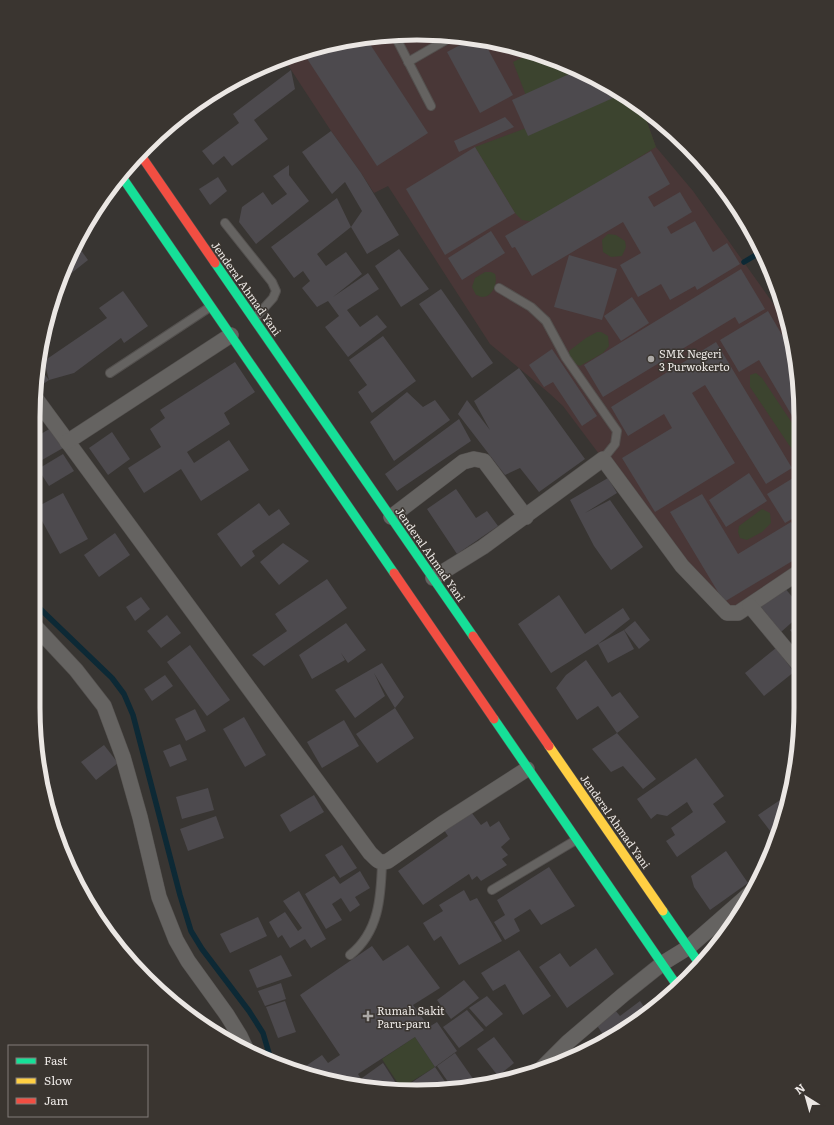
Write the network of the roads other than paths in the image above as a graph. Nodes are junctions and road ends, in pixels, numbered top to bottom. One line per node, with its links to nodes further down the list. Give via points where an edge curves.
1 (397, 41): 3 (lane)
2 (444, 41): 3 (lane)
3 (408, 62): 4 (lane)
4 (431, 106)
5 (143, 158): 10 (main road, Jenderal Ahmad Yani)
6 (124, 180): 9 (main road)
7 (225, 223): 10 (lane, via 272,282 276,291)
8 (499, 288): 15 (lane, via 531,307 546,321 566,358 617,432 615,444)
9 (210, 306): 11 (main road); 12 (lane)
10 (254, 319): 16 (main road, Jenderal Ahmad Yani, via 365,486)
11 (230, 335): 14 (street); 23 (main road, via 499,720)
12 (110, 373)
13 (40, 405): 14 (street)
14 (67, 442): 25 (street, via 370,853)
15 (603, 459): 17 (street); 20 (street, via 682,566 727,613 738,613)
16 (391, 517): 17 (street, via 463,462 474,459 484,461); 19 (main road, Jenderal Ahmad Yani)
17 (526, 517): 19 (street)
18 (794, 575): 20 (street)
19 (433, 578): 28 (main road, Jenderal Ahmad Yani, via 518,707)
20 (750, 606): 22 (street)
21 (40, 631): 33 (street, via 76,670 104,706 123,758 140,817 159,897 176,940)
22 (794, 659)
23 (527, 769): 24 (main road); 25 (street)
24 (577, 840): 26 (lane); 31 (main road)
25 (382, 863): 29 (lane, via 381,893 375,920 367,937)
26 (492, 890)
27 (739, 903): 28 (street)
28 (688, 947): 30 (main road, Jenderal Ahmad Yani); 31 (street)
29 (350, 955)
30 (697, 960)
31 (663, 963): 32 (main road); 34 (street)
32 (675, 983)
33 (243, 1042)
34 (550, 1060)

